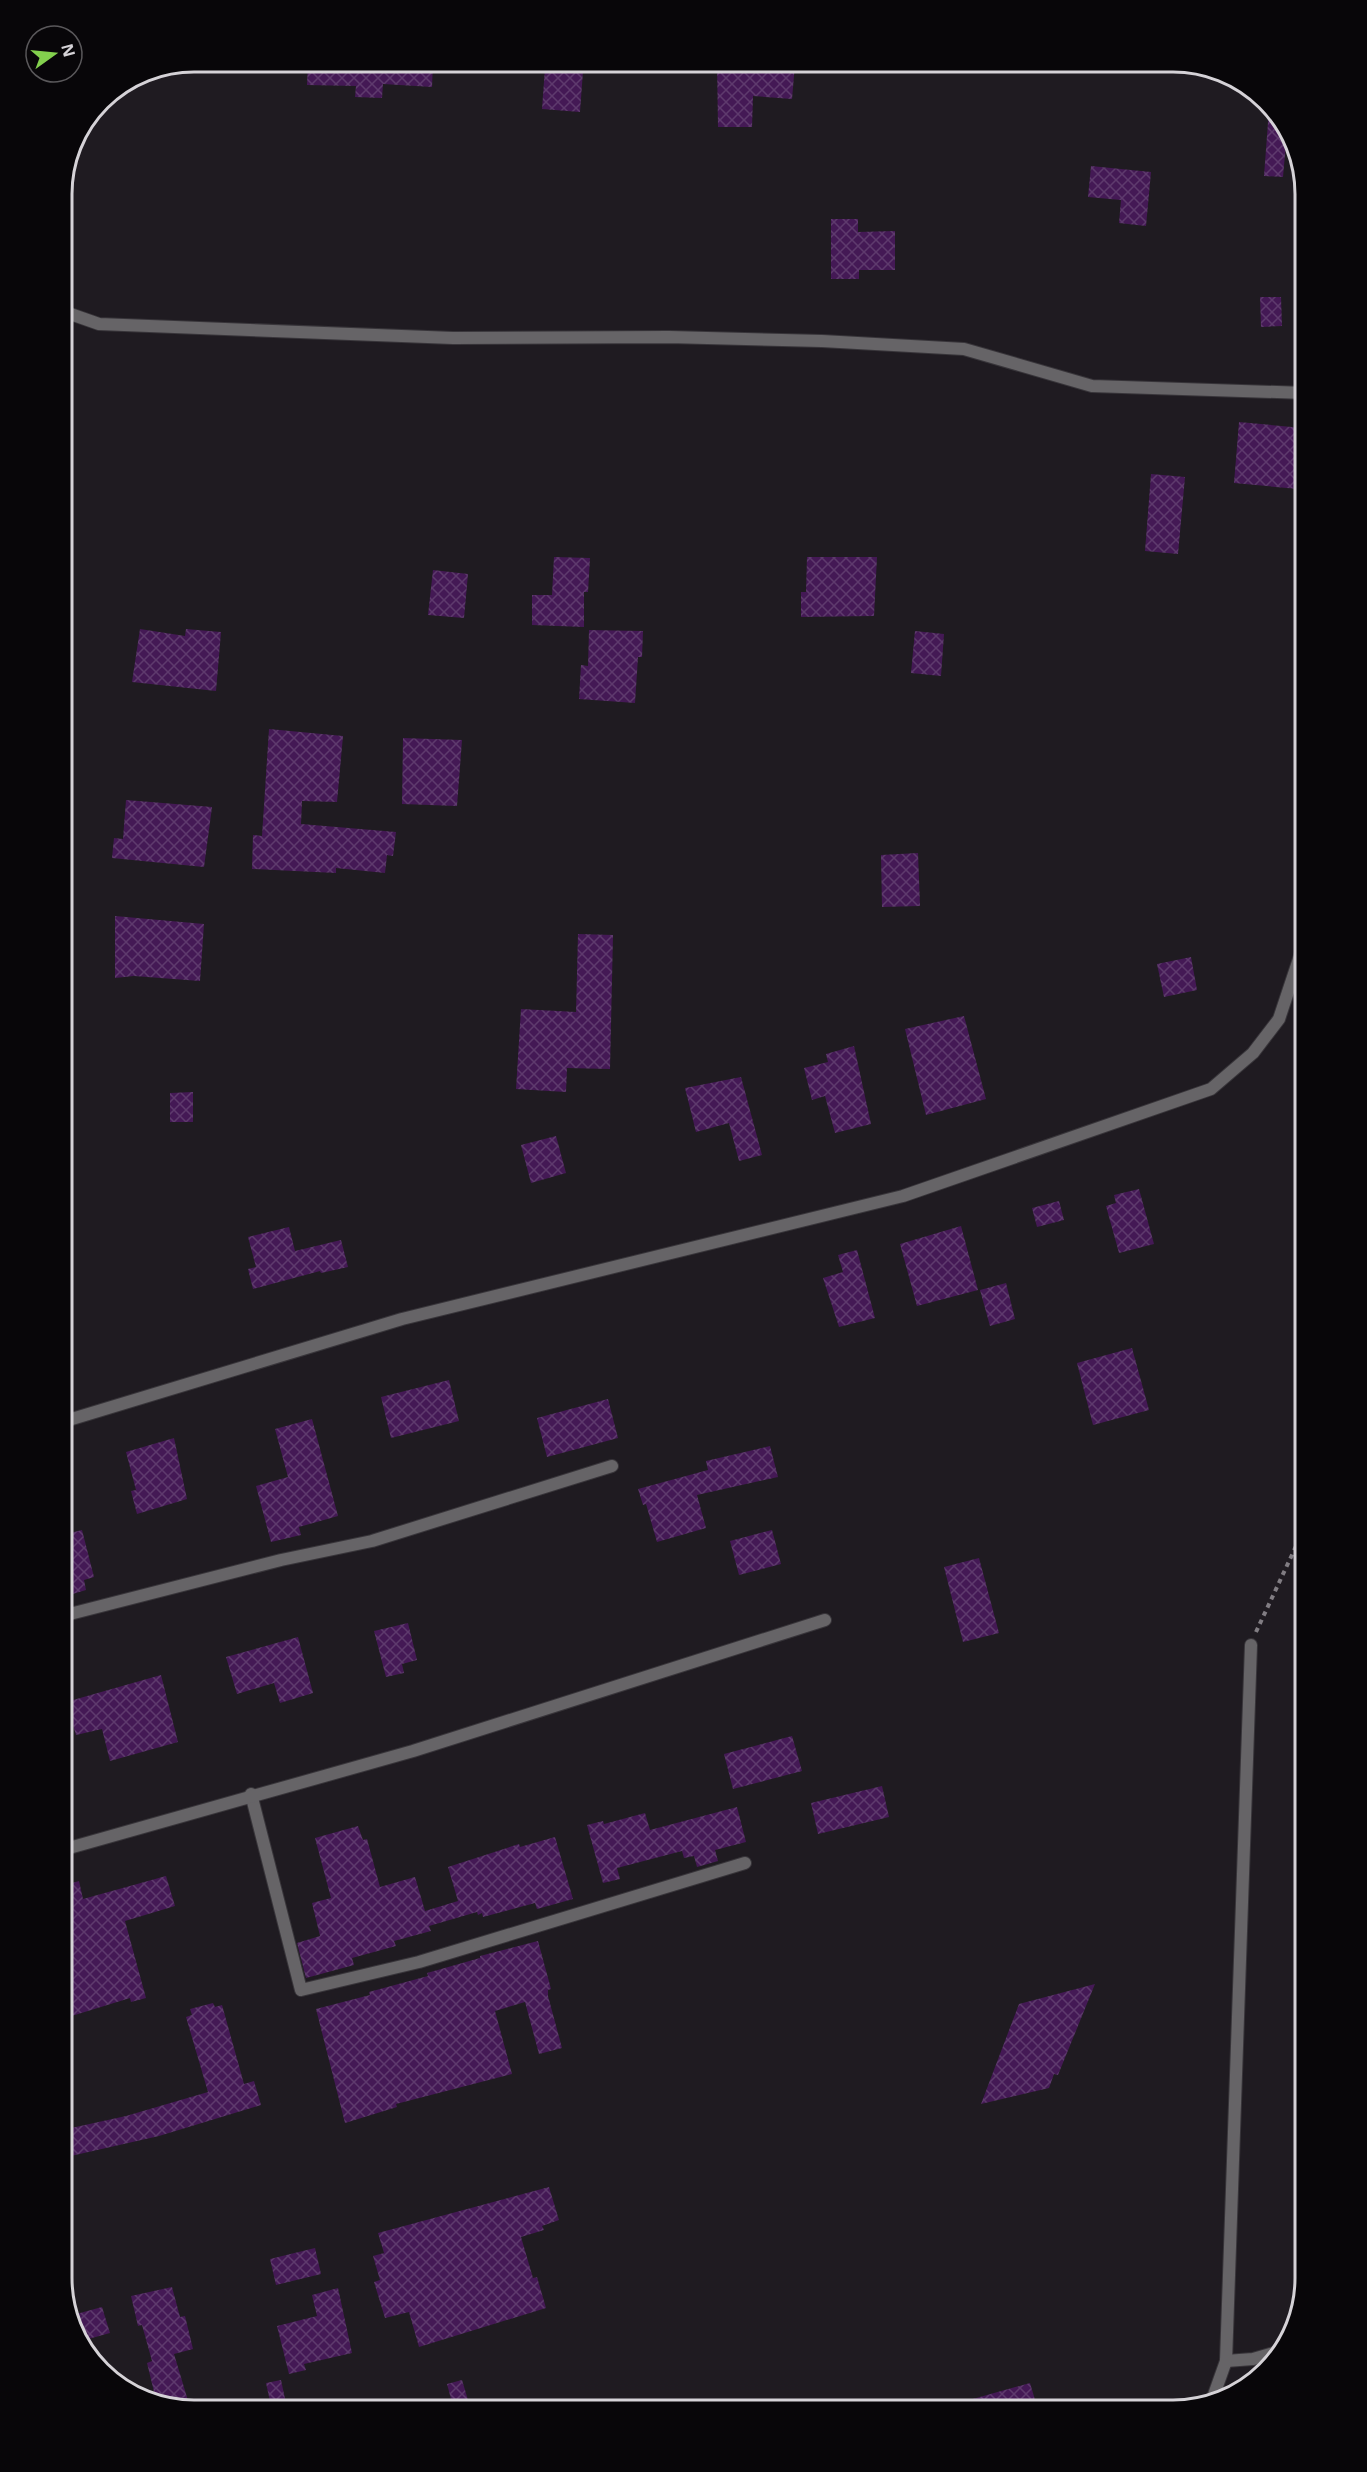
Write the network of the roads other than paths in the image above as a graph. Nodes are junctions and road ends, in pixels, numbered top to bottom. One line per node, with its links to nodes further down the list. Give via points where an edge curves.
1 (72, 315): 2 (street, via 99,324 453,338 669,337 964,349 1092,386)
2 (1295, 393)
3 (1295, 971): 4 (street, via 1279,1019 1253,1053 1210,1089 903,1196 402,1319)
4 (72, 1419)
5 (612, 1466): 6 (street, via 372,1541)
6 (72, 1613)
7 (825, 1620): 9 (street, via 413,1751)
8 (1251, 1645): 13 (street)
9 (251, 1794): 10 (street); 11 (street, via 301,1990 419,1962)
10 (72, 1847)
11 (745, 1863)
12 (1267, 2355): 13 (street)
13 (1226, 2361): 14 (street)
14 (1215, 2393)

